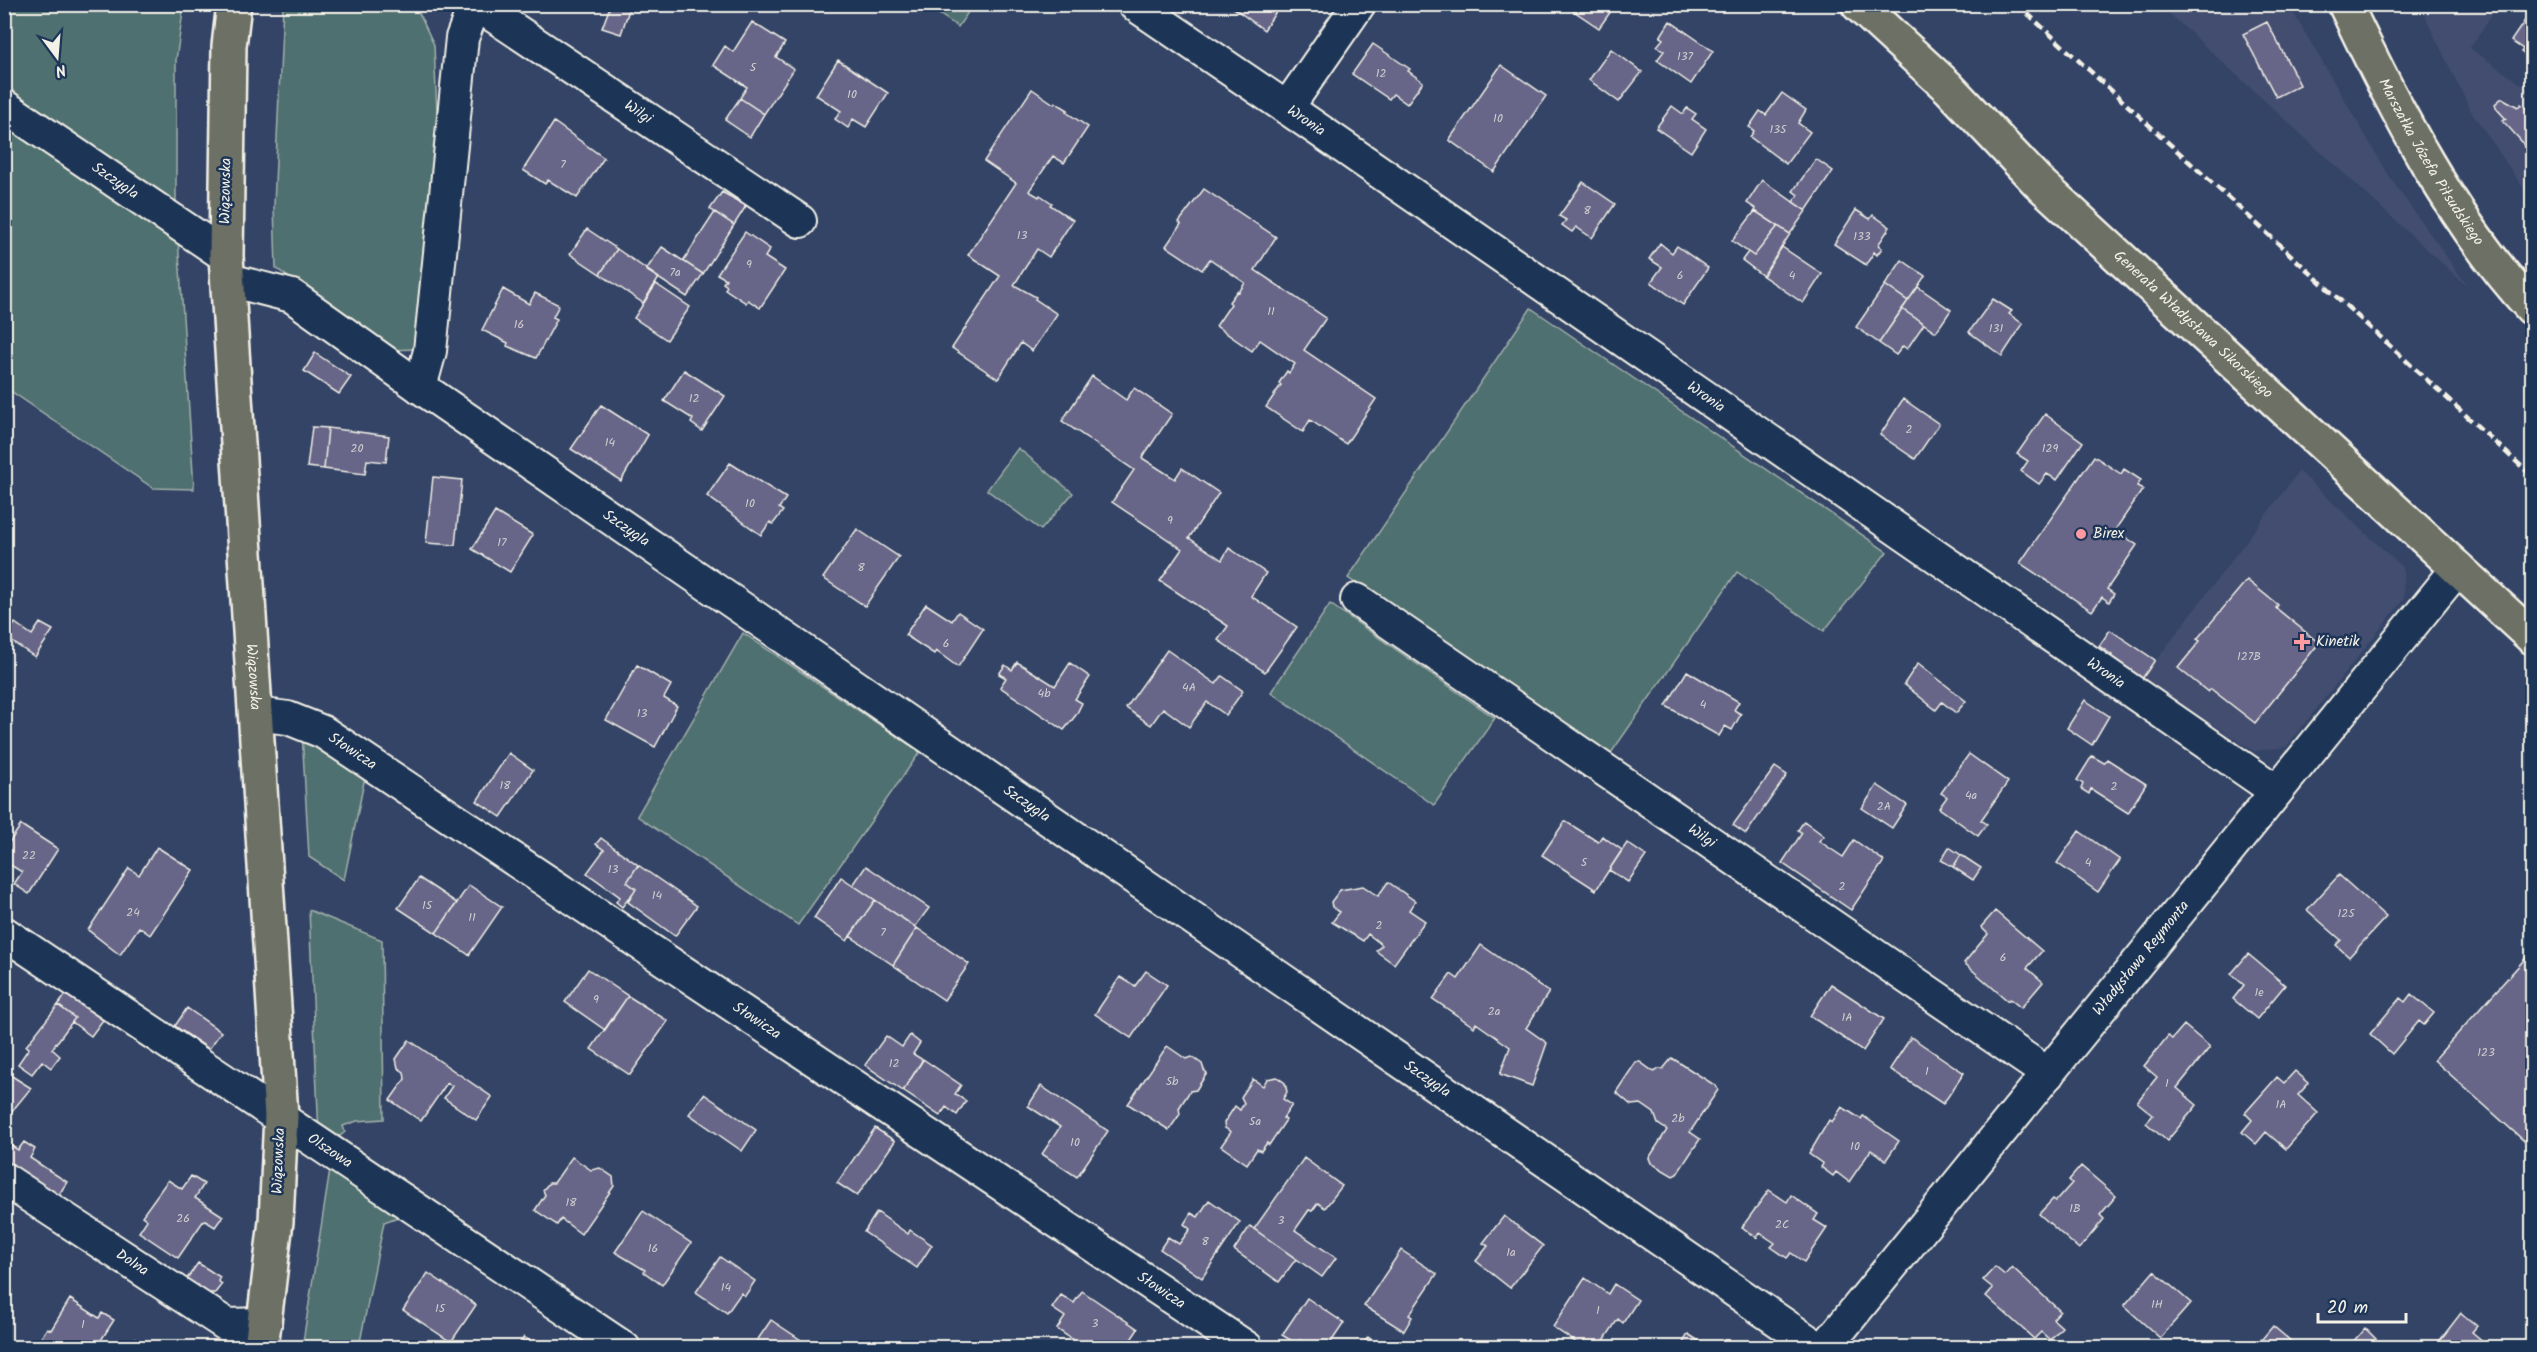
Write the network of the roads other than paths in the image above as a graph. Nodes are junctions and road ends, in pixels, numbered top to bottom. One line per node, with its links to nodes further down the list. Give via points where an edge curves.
1 (234, 4): 10 (main road, Wiązowska, via 229,46)
2 (476, 4): 9 (street, Wilgi); 12 (street, via 462,38 430,351)
3 (1134, 4): 8 (street, Wronia)
4 (1359, 4): 8 (street)
5 (1858, 4): 13 (main road, Generała Władysława Sikorskiego, via 1948,87 2037,181)
6 (2345, 4): 11 (main road, Marszałka Józefa Piłsudskiego, via 2444,188 2483,249)
7 (4, 106): 10 (street, Szczygla)
8 (1287, 108): 17 (street, Wronia)
9 (800, 221)
10 (227, 268): 12 (street, Szczygla, via 292,296); 16 (main road, Wiązowska)
11 (2532, 308)
12 (420, 387): 25 (street, Szczygla)
13 (2458, 568): 15 (main road, Generała Władysława Sikorskiego); 17 (street, Władysława Reymonta)
14 (1357, 600): 19 (street, Wilgi)
15 (2532, 637)
16 (256, 714): 20 (main road, Wiązowska); 24 (street, Słowicza, via 288,718 323,732)
17 (2276, 791): 19 (street, Władysława Reymonta)
18 (4, 933): 20 (street, Olszowa)
19 (2048, 1074): 26 (street, Władysława Reymonta)
20 (281, 1116): 22 (main road, Wiązowska, via 276,1221); 23 (street, Olszowa)
21 (4, 1179): 22 (street, Dolna, via 227,1325)
22 (263, 1336)
23 (624, 1347)
24 (1247, 1347)
25 (1818, 1347)
26 (1825, 1347)

